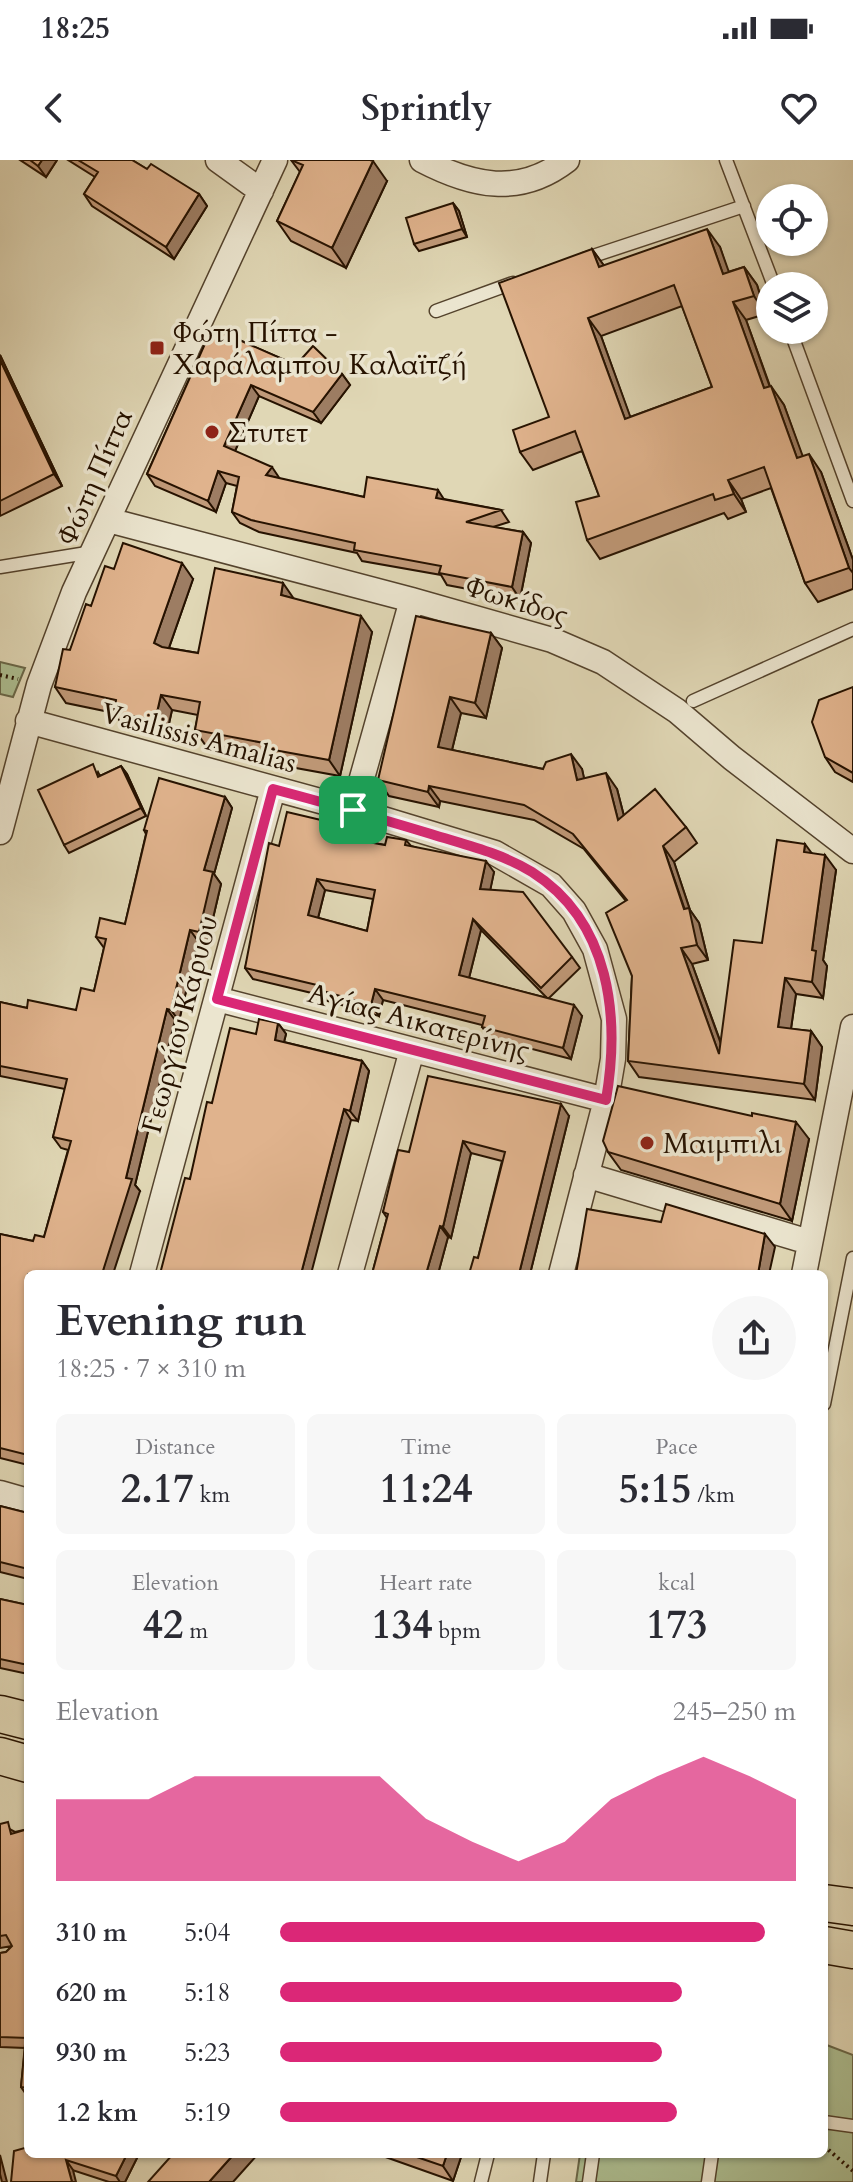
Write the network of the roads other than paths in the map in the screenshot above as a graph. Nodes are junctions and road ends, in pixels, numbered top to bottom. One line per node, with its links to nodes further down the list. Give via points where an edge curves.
1 (218, 160): 6 (street)
2 (275, 160): 6 (street, Φώτη Πίττα)
3 (422, 160): 4 (street, via 480,185 526,183)
4 (567, 160)
5 (726, 160): 7 (lane)
6 (261, 191): 14 (street, Φώτη Πίττα)
7 (744, 206): 8 (lane); 9 (lane)
8 (569, 264)
9 (769, 272)
10 (526, 278): 11 (lane)
11 (436, 311)
12 (795, 344): 13 (lane)
13 (853, 501)
14 (108, 520): 15 (street, Φώτη Πίττα); 17 (street, Φωκίδος)
15 (93, 552): 16 (lane); 20 (street, Φώτη Πίττα)
16 (0, 567)
17 (412, 600): 22 (street); 24 (street, Φωκίδος, via 552,640 603,662 677,711)
18 (853, 629): 19 (lane)
19 (693, 701)
20 (28, 721): 21 (street, Vasilissis Amalias); 23 (street, Φώτη Πίττα)
21 (273, 789): 22 (street, Vasilissis Amalias); 25 (street, Γεωργίου Κάρυου)
22 (353, 810): 28 (street, Vasilissis Amalias, via 495,853 551,885 574,911 595,949 614,1019)
23 (0, 832)
24 (853, 851)
25 (217, 999): 27 (street, Αγίας Αικατερίνης); 32 (street, Γεωργίου Κάρυου)
26 (853, 1028): 30 (street)
27 (412, 1050): 28 (street, Αγίας Αικατερίνης); 33 (street)
28 (606, 1100): 29 (street, Vasilissis Amalias)
29 (586, 1175): 30 (street); 34 (street, Vasilissis Amalias)
30 (809, 1242): 35 (street)
31 (853, 1258): 36 (lane)
32 (143, 1270)
33 (351, 1270)
34 (562, 1270)
35 (805, 1270)
36 (829, 1354)
37 (0, 1493): 38 (street)
38 (24, 1500)
39 (0, 1714): 40 (main road)
40 (24, 1720)
41 (0, 1756): 42 (main road)
42 (24, 1763)
43 (828, 1904): 44 (main road)
44 (853, 1907)
45 (828, 1946): 46 (main road)
46 (853, 1950)
47 (828, 2123): 48 (lane)
48 (853, 2126)
49 (487, 2158): 53 (lane)
50 (543, 2158): 54 (lane)
51 (592, 2158): 55 (lane)
52 (711, 2158): 56 (lane)
53 (481, 2182)
54 (540, 2182)
55 (589, 2182)
56 (708, 2182)

